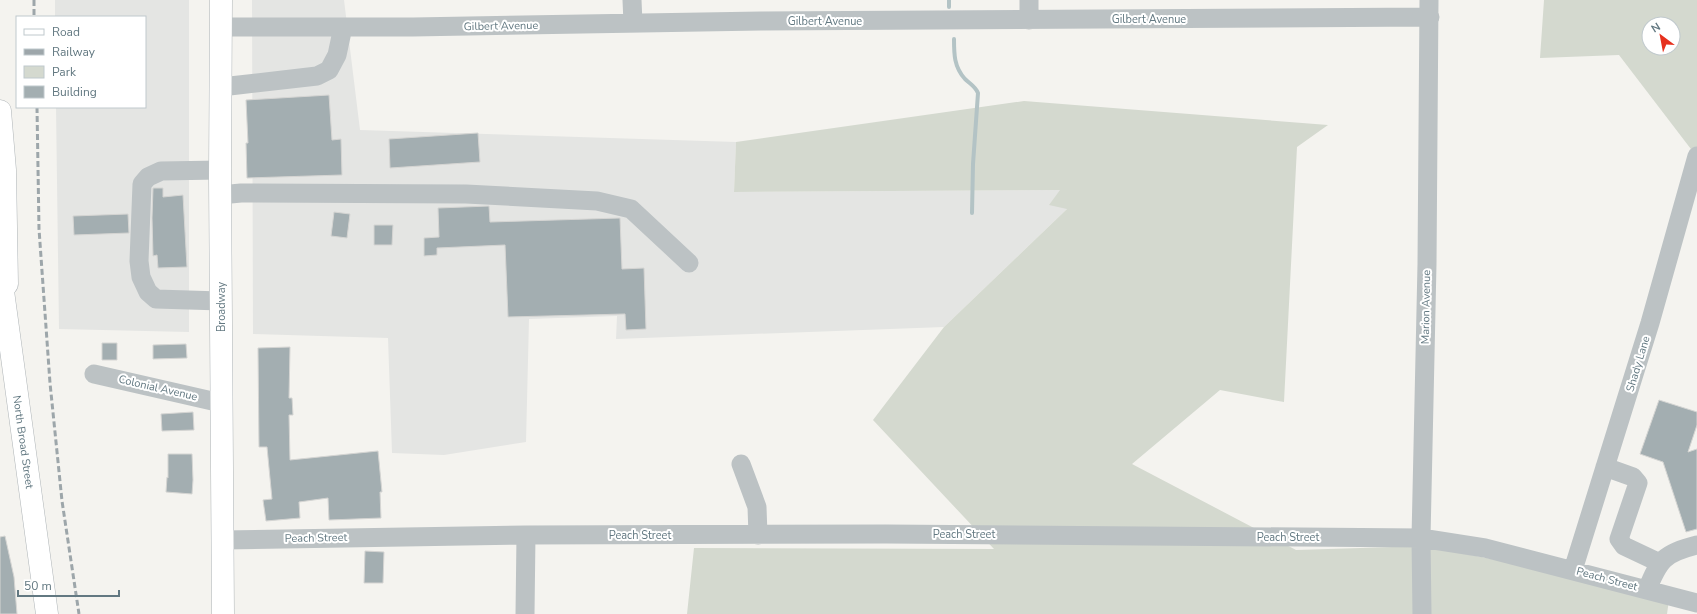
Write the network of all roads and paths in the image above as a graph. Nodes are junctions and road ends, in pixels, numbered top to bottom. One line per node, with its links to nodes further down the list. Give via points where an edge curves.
1 (221, 0): 7 (main road, Broadway)
2 (632, 0): 6 (street)
3 (1029, 0): 5 (street)
4 (1430, 8): 5 (street, Gilbert Avenue); 24 (street, Marion Avenue)
5 (1029, 20): 6 (street, Gilbert Avenue)
6 (633, 23): 8 (street, Gilbert Avenue)
7 (221, 27): 8 (street, Gilbert Avenue); 9 (main road, Broadway)
8 (343, 27): 9 (street, via 337,55 328,70 317,76)
9 (221, 87): 12 (main road, Broadway)
10 (0, 111): 17 (main road, via 4,170)
11 (1697, 156): 21 (street, Shady Lane, via 1650,323)
12 (220, 170): 13 (main road, Broadway); 16 (street, via 161,172 148,177 142,184 139,261 141,277 148,292 156,299)
13 (220, 195): 14 (street, via 466,194 597,201 631,209); 16 (main road, Broadway)
14 (689, 263)
15 (0, 269): 17 (main road, North Broad Street)
16 (221, 301): 19 (main road, Broadway)
17 (4, 337): 31 (main road, North Broad Street)
18 (94, 374): 19 (street, Colonial Avenue)
19 (221, 403): 25 (main road, Broadway)
20 (741, 464): 23 (street, via 756,507)
21 (1605, 467): 27 (street, via 1633,477 1638,483 1619,539 1624,546); 28 (street, Shady Lane)
22 (526, 535): 23 (street, Peach Street); 25 (street, Peach Street); 33 (street)
23 (758, 535): 24 (street, Peach Street)
24 (1421, 538): 28 (street, Peach Street, via 1485,548); 34 (street, Marion Avenue)
25 (223, 540): 32 (main road, Broadway)
26 (1697, 545): 27 (street, via 1670,554)
27 (1660, 563): 29 (street)
28 (1573, 570): 29 (street, Peach Street)
29 (1647, 590): 30 (street, Peach Street)
30 (1697, 603)
31 (47, 614)
32 (223, 614)
33 (525, 614)
34 (1422, 614)

